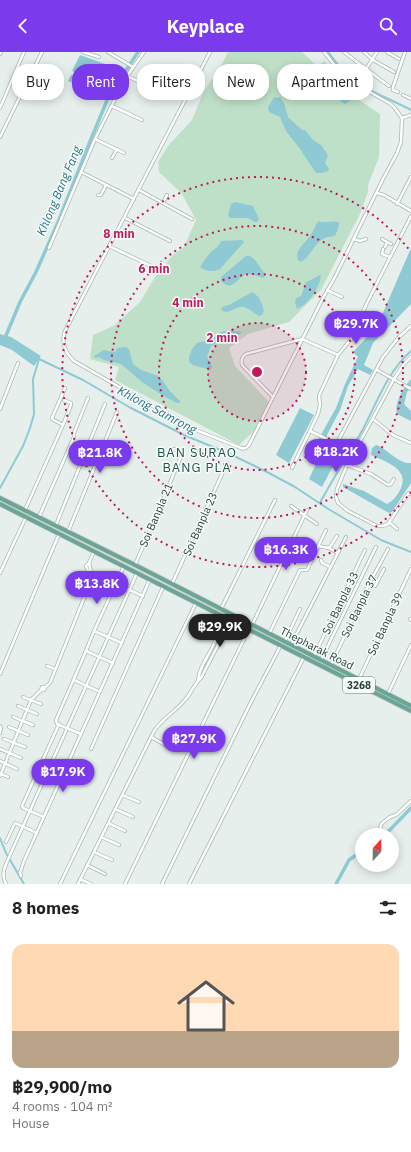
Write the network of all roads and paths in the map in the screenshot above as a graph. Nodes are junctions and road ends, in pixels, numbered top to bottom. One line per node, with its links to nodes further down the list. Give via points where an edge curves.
1 (24, 52): 28 (street)
2 (42, 52): 32 (street)
3 (83, 52): 13 (street)
4 (108, 52): 18 (street)
5 (144, 52): 18 (street)
6 (210, 52): 41 (street)
7 (324, 52): 30 (street, via 345,78 389,103)
8 (344, 52): 16 (street)
9 (364, 52): 15 (street)
10 (376, 52): 15 (street)
11 (387, 52): 14 (street)
12 (405, 52): 23 (street, via 392,87)
13 (99, 57)
14 (399, 59)
15 (373, 60): 17 (street); 20 (street)
16 (359, 64)
17 (370, 64)
18 (131, 66): 19 (street)
19 (129, 71)
20 (394, 72)
21 (373, 75): 22 (street)
22 (389, 86)
23 (398, 92)
24 (403, 95): 25 (street)
25 (411, 99)
26 (115, 100): 27 (street)
27 (112, 106): 31 (street); 34 (street)
28 (0, 108)
29 (411, 115): 30 (street)
30 (402, 118): 42 (street, via 401,145)
31 (142, 120)
32 (1, 131): 33 (street)
33 (0, 137)
34 (95, 139): 35 (street); 38 (street)
35 (117, 149): 36 (street); 37 (street)
36 (124, 153)
37 (112, 158)
38 (81, 172): 40 (street); 59 (street)
39 (411, 177): 47 (street)
40 (106, 185): 43 (street, via 101,195); 45 (street)
41 (139, 190): 45 (street); 46 (street)
42 (377, 193): 47 (street); 52 (street)
43 (98, 195)
44 (168, 195): 46 (street)
45 (134, 199): 50 (street)
46 (163, 203): 51 (street)
47 (397, 204): 48 (street)
48 (410, 209)
49 (411, 216): 60 (street)
50 (125, 218): 55 (street); 58 (street)
51 (192, 219)
52 (354, 239): 53 (street); 62 (street)
53 (366, 239)
54 (382, 239): 56 (street)
55 (170, 241)
56 (387, 242): 57 (street); 60 (street, via 382,254)
57 (391, 244)
58 (109, 246): 61 (street); 73 (street, via 64,334 64,346 69,357 175,419 244,449 247,448)
59 (49, 248)
60 (390, 257): 66 (street, via 351,339)
61 (149, 265)
62 (327, 290): 63 (street); 65 (street)
63 (342, 297)
64 (411, 326): 69 (street, via 386,353)
65 (302, 340): 66 (street); 73 (street); 73 (street, via 242,357 242,365)
66 (338, 354): 81 (street, via 319,396 319,410)
67 (411, 357): 70 (street)
68 (18, 363): 77 (street)
69 (377, 370): 70 (street); 81 (street, via 338,441 327,440)
70 (394, 379): 72 (street); 79 (street)
71 (65, 388): 80 (street, via 52,418)
72 (411, 389)
73 (273, 397)
74 (88, 398): 97 (street)
75 (64, 400): 80 (street, via 71,403 71,406)
76 (105, 404): 100 (street)
77 (0, 409)
78 (117, 412): 103 (street)
79 (373, 420): 82 (street, via 393,435); 85 (street)
80 (63, 425): 93 (street)
81 (310, 431): 86 (street)
82 (411, 443)
83 (174, 448): 115 (street, Soi Banpla 21, via 183,452)
84 (227, 463): 124 (street, Soi Banpla 23)
85 (347, 465): 87 (street, via 371,474 388,485); 98 (street, via 337,489 338,503 378,526 385,526)
86 (292, 468)
87 (394, 479)
88 (411, 494): 98 (street, via 407,494)
89 (3, 499): 93 (main road, Thepharak Road / 3268)
90 (275, 500): 131 (street)
91 (1, 505): 96 (main road, Thepharak Road / 3268)
92 (292, 506): 95 (street)
93 (26, 510): 97 (main road, Thepharak Road / 3268)
94 (307, 510): 95 (street)
95 (305, 515): 99 (street); 136 (street)
96 (26, 517): 104 (main road, Thepharak Road / 3268); 120 (street)
97 (39, 517): 100 (main road, Thepharak Road / 3268)
98 (390, 522): 101 (street)
99 (317, 524)
100 (56, 525): 103 (main road, Thepharak Road / 3268)
101 (397, 529)
102 (326, 530): 107 (street)
103 (68, 532): 115 (main road, Thepharak Road / 3268)
104 (59, 533): 112 (main road, Thepharak Road / 3268); 159 (street)
105 (337, 536): 109 (street)
106 (346, 537): 113 (street)
107 (318, 546): 109 (street); 142 (street, via 307,570 300,570)
108 (376, 547): 154 (street)
109 (329, 548): 113 (street)
110 (388, 549): 125 (street, Soi Banpla 37)
111 (366, 550): 151 (street, Soi Banpla 33)
112 (94, 551): 116 (main road, Thepharak Road / 3268); 158 (street, via 86,566 90,574)
113 (338, 553): 117 (street)
114 (321, 560): 117 (street)
115 (135, 565): 124 (main road, Thepharak Road / 3268)
116 (124, 566): 121 (main road, Thepharak Road / 3268); 123 (street)
117 (331, 567): 147 (street)
118 (411, 569): 160 (street, Soi Banpla 39)
119 (384, 570): 125 (street, via 375,586)
120 (0, 573)
121 (137, 573): 122 (main road, Thepharak Road / 3268); 127 (street)
122 (150, 580): 126 (main road, Thepharak Road / 3268); 128 (street)
123 (116, 584): 127 (street); 139 (street)
124 (172, 584): 131 (main road, Thepharak Road / 3268)
125 (369, 584): 156 (street, Soi Banpla 37)
126 (164, 586): 129 (main road, Thepharak Road / 3268); 191 (street)
127 (129, 590): 128 (street); 143 (street)
128 (143, 596): 145 (street)
129 (196, 603): 132 (main road, Thepharak Road / 3268); 224 (street)
130 (300, 609): 144 (street)
131 (221, 610): 136 (main road, Thepharak Road / 3268)
132 (213, 611): 133 (main road, Thepharak Road / 3268); 134 (street)
133 (229, 619): 135 (street); 137 (main road, Thepharak Road / 3268)
134 (216, 624): 135 (street); 138 (street)
135 (225, 625): 140 (street)
136 (252, 625): 141 (main road, Thepharak Road / 3268)
137 (249, 629): 141 (main road, Thepharak Road / 3268); 227 (street)
138 (218, 630): 140 (street); 162 (street)
139 (94, 631): 143 (street); 150 (street)
140 (222, 631): 162 (street, via 217,647)
141 (260, 632): 142 (main road, Thepharak Road / 3268); 146 (main road, Thepharak Road / 3268)
142 (269, 634): 144 (main road, Thepharak Road / 3268)
143 (108, 637): 145 (street); 152 (street)
144 (285, 642): 147 (main road, Thepharak Road / 3268)
145 (122, 644): 155 (street)
146 (281, 645): 153 (main road, Thepharak Road / 3268); 228 (street)
147 (291, 645): 151 (main road, Thepharak Road / 3268)
148 (411, 645): 165 (street)
149 (411, 648): 165 (street)
150 (86, 651): 152 (street); 161 (street)
151 (314, 656): 154 (main road, Thepharak Road / 3268)
152 (99, 657): 155 (street); 163 (street)
153 (304, 657): 172 (main road, Thepharak Road / 3268); 229 (street)
154 (321, 660): 156 (main road, Thepharak Road / 3268)
155 (113, 663): 164 (street)
156 (331, 665): 160 (main road, Thepharak Road / 3268)
157 (47, 666): 158 (street)
158 (55, 669): 167 (street, via 50,683)
159 (0, 674)
160 (359, 679): 165 (main road, Thepharak Road / 3268)
161 (74, 680): 163 (street); 176 (street, via 56,720)
162 (198, 681): 185 (street, via 184,702 156,728)
163 (86, 686): 164 (street); 180 (street)
164 (100, 692): 183 (street)
165 (389, 695): 170 (main road, Thepharak Road / 3268)
166 (23, 697): 167 (street)
167 (31, 700): 168 (street); 171 (street)
168 (41, 704)
169 (18, 706): 171 (street)
170 (411, 706)
171 (27, 710): 173 (street); 175 (street)
172 (411, 711)
173 (38, 714)
174 (13, 717): 175 (street)
175 (22, 721): 177 (street); 181 (street)
176 (59, 724): 180 (street); 196 (street)
177 (33, 725)
178 (0, 726): 182 (street)
179 (9, 727): 181 (street)
180 (67, 728): 183 (street); 198 (street)
181 (18, 731): 184 (street); 187 (street)
182 (0, 733)
183 (81, 734): 200 (street)
184 (28, 736)
185 (151, 737): 188 (street); 202 (street)
186 (4, 738): 187 (street)
187 (14, 742): 189 (street); 192 (street)
188 (167, 746)
189 (25, 747)
190 (0, 749): 192 (street)
191 (91, 749)
192 (9, 753): 193 (street); 195 (street)
193 (21, 758)
194 (0, 761): 195 (street)
195 (5, 763): 197 (street); 199 (street)
196 (40, 766): 198 (street); 206 (street, via 22,806)
197 (17, 768)
198 (48, 770): 200 (street); 206 (street)
199 (0, 775): 201 (street)
200 (63, 776): 207 (street)
201 (8, 777)
202 (122, 795): 204 (street); 205 (street)
203 (411, 801): 211 (street, via 381,824)
204 (139, 802)
205 (115, 809): 208 (street); 209 (street)
206 (30, 811): 207 (street); 210 (street)
207 (44, 817): 213 (street)
208 (133, 817)
209 (108, 823): 212 (street); 214 (street)
210 (23, 826): 213 (street); 215 (street, via 14,824); 223 (street, via 3,873)
211 (380, 828)
212 (125, 831)
213 (37, 833): 221 (street)
214 (101, 837): 216 (street); 217 (street)
215 (6, 842)
216 (119, 845)
217 (94, 852): 218 (street); 219 (street)
218 (112, 860)
219 (87, 865): 220 (street); 222 (street)
220 (105, 874)
221 (21, 876)
222 (80, 879): 225 (street); 226 (street)
223 (6, 884)
224 (60, 884)
225 (78, 884)
226 (91, 884)
227 (125, 884)
228 (162, 884)
229 (189, 884)

